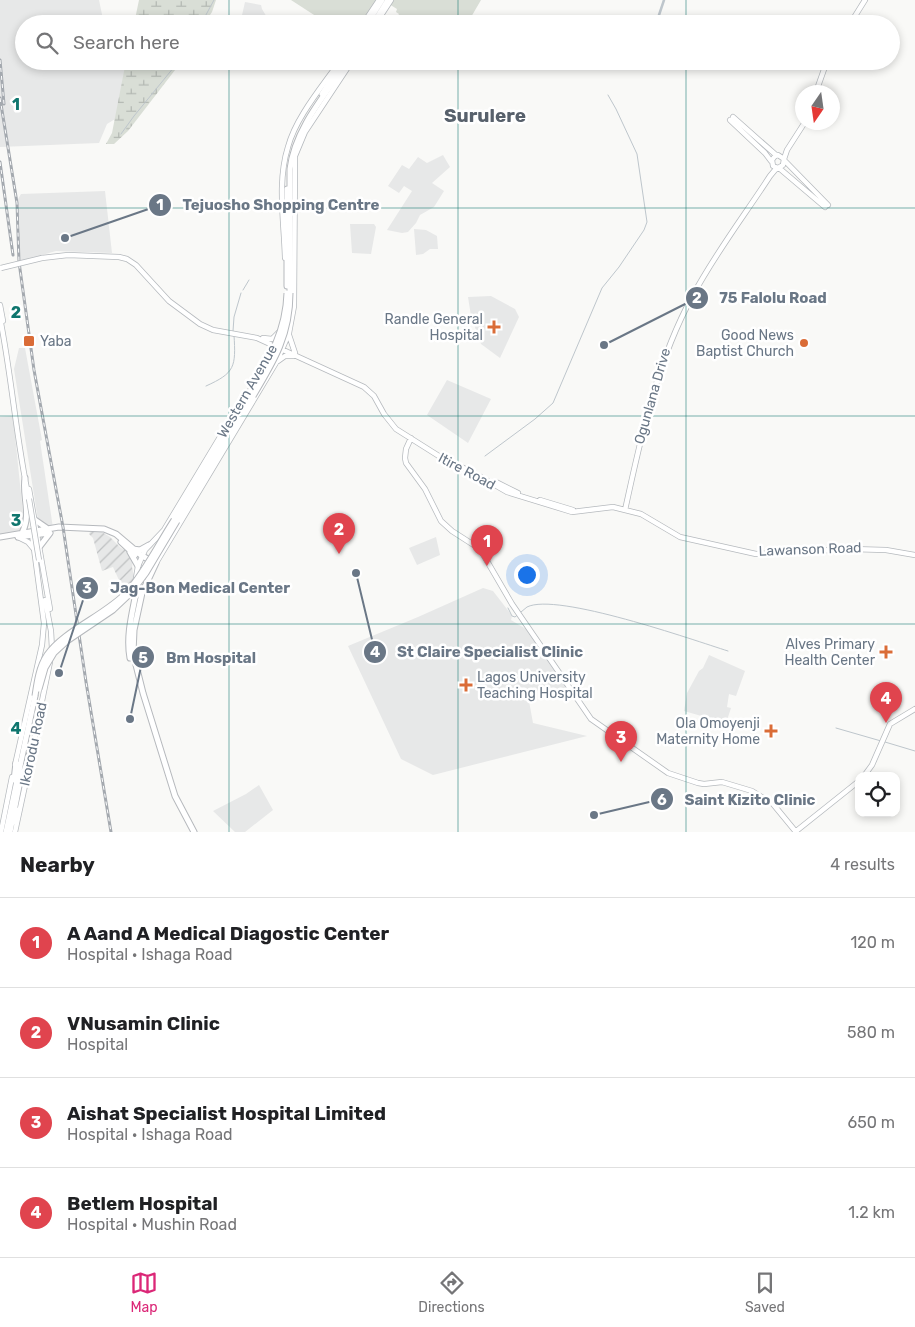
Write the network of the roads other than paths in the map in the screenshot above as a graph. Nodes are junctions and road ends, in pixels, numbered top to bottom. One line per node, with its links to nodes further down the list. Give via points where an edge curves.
1 (380, 0): 4 (highway)
2 (390, 0): 5 (highway)
3 (866, 0): 6 (main road)
4 (371, 15)
5 (380, 15)
6 (857, 15)
7 (335, 70): 17 (highway, Western Avenue, via 291,148)
8 (344, 70): 18 (highway, Western Avenue, via 304,127 293,151 290,169)
9 (826, 70): 10 (main road)
10 (820, 85)
11 (798, 130): 13 (main road)
12 (799, 130): 14 (main road)
13 (777, 155): 14 (main road); 15 (main road); 15 (main road, via 732,118)
14 (784, 160): 16 (main road); 16 (main road, via 826,206)
15 (772, 163): 16 (main road); 43 (main road, Ogunlana Drive, via 690,294 667,344 647,404)
16 (779, 168): 43 (main road, Ogunlana Drive, via 770,176 703,278 676,330 654,388)
17 (285, 218): 19 (highway, Western Avenue); 19 (highway)
18 (293, 224): 20 (highway); 20 (highway, Western Avenue)
19 (286, 243): 22 (highway, Western Avenue); 25 (main road, Western Avenue)
20 (293, 250): 22 (highway, Western Avenue); 26 (main road, Western Avenue, via 294,306)
21 (0, 269): 27 (main road, bridge, via 68,255 119,257 136,265 162,294 206,328)
22 (289, 293): 36 (highway, Western Avenue, bridge, via 278,342)
23 (0, 305): 29 (main road)
24 (0, 318): 29 (main road)
25 (279, 332): 27 (main road, via 272,339); 28 (main road, Western Avenue)
26 (289, 333): 30 (main road, Western Avenue); 31 (main road)
27 (261, 339): 28 (main road); 33 (main road, via 269,347)
28 (274, 345): 30 (main road); 33 (main road, Western Avenue)
29 (6, 348): 40 (main road)
30 (283, 348): 31 (main road); 32 (main road); 34 (main road, Western Avenue)
31 (295, 353): 35 (main road)
32 (299, 357): 34 (main road, via 289,355); 35 (main road)
33 (268, 358): 39 (main road, Western Avenue)
34 (277, 362): 38 (main road, Western Avenue)
35 (336, 373): 37 (main road, Itire Road, via 360,382 373,392 389,419)
36 (251, 395): 38 (highway, Western Avenue); 39 (highway, Western Avenue)
37 (412, 439): 43 (main road, Itire Road, via 515,492 574,510 607,505); 73 (main road, via 406,463 425,489 435,512 449,529 480,549 591,719 668,773 698,783 722,782 752,791 773,804)
38 (216, 461): 41 (highway, Western Avenue); 41 (highway)
39 (207, 462): 41 (highway, Western Avenue); 41 (highway)
40 (25, 478): 42 (main road); 48 (highway, via 28,516)
41 (199, 483): 45 (highway, Western Avenue); 50 (main road, Western Avenue); 56 (main road, Western Avenue)
42 (26, 484): 44 (main road, via 31,493); 59 (main road, bridge)
43 (625, 509): 54 (main road, Lawanson Road, via 648,514 692,539 760,552 850,546)
44 (35, 520): 46 (highway); 47 (main road)
45 (175, 520): 64 (highway, Ikorodu Road, bridge, via 131,593 113,610 54,652)
46 (50, 531): 47 (highway); 51 (highway); 52 (highway, via 60,527 108,530)
47 (35, 533): 48 (highway); 51 (main road); 53 (main road, Ikorodu Road)
48 (20, 535): 49 (highway); 53 (main road)
49 (0, 539)
50 (149, 545): 52 (highway); 55 (main road, Western Avenue)
51 (40, 546): 59 (main road)
52 (131, 550): 55 (highway); 57 (highway)
53 (35, 551): 60 (main road, Ikorodu Road, via 44,610)
54 (915, 555)
55 (141, 558): 56 (highway); 57 (main road, Western Avenue)
56 (155, 565): 58 (highway)
57 (138, 566): 58 (main road, Western Avenue, via 135,578)
58 (139, 593): 77 (highway, via 128,645 132,667 173,798)
59 (46, 594): 61 (main road, Ikorodu Road)
60 (42, 645): 61 (main road, via 45,652); 62 (main road, Ikorodu Road)
61 (52, 650): 63 (main road, Ikorodu Road)
62 (38, 659): 63 (main road, via 48,655); 67 (main road, Ikorodu Road)
63 (50, 660): 66 (main road, Ikorodu Road)
64 (36, 696): 70 (highway, Ikorodu Road); 71 (highway, Ikorodu Road)
65 (915, 709): 68 (main road, via 891,723)
66 (34, 742): 70 (highway); 72 (main road, Ikorodu Road)
67 (16, 763): 71 (highway); 74 (main road, Ikorodu Road)
68 (867, 772)
69 (855, 784): 73 (main road)
70 (19, 786): 71 (highway, Ikorodu Road)
71 (15, 798): 72 (highway); 75 (highway, Ikorodu Road)
72 (16, 822): 76 (main road, Ikorodu Road)
73 (794, 831)
74 (1, 832)
75 (8, 832)
76 (14, 832)
77 (193, 832)

